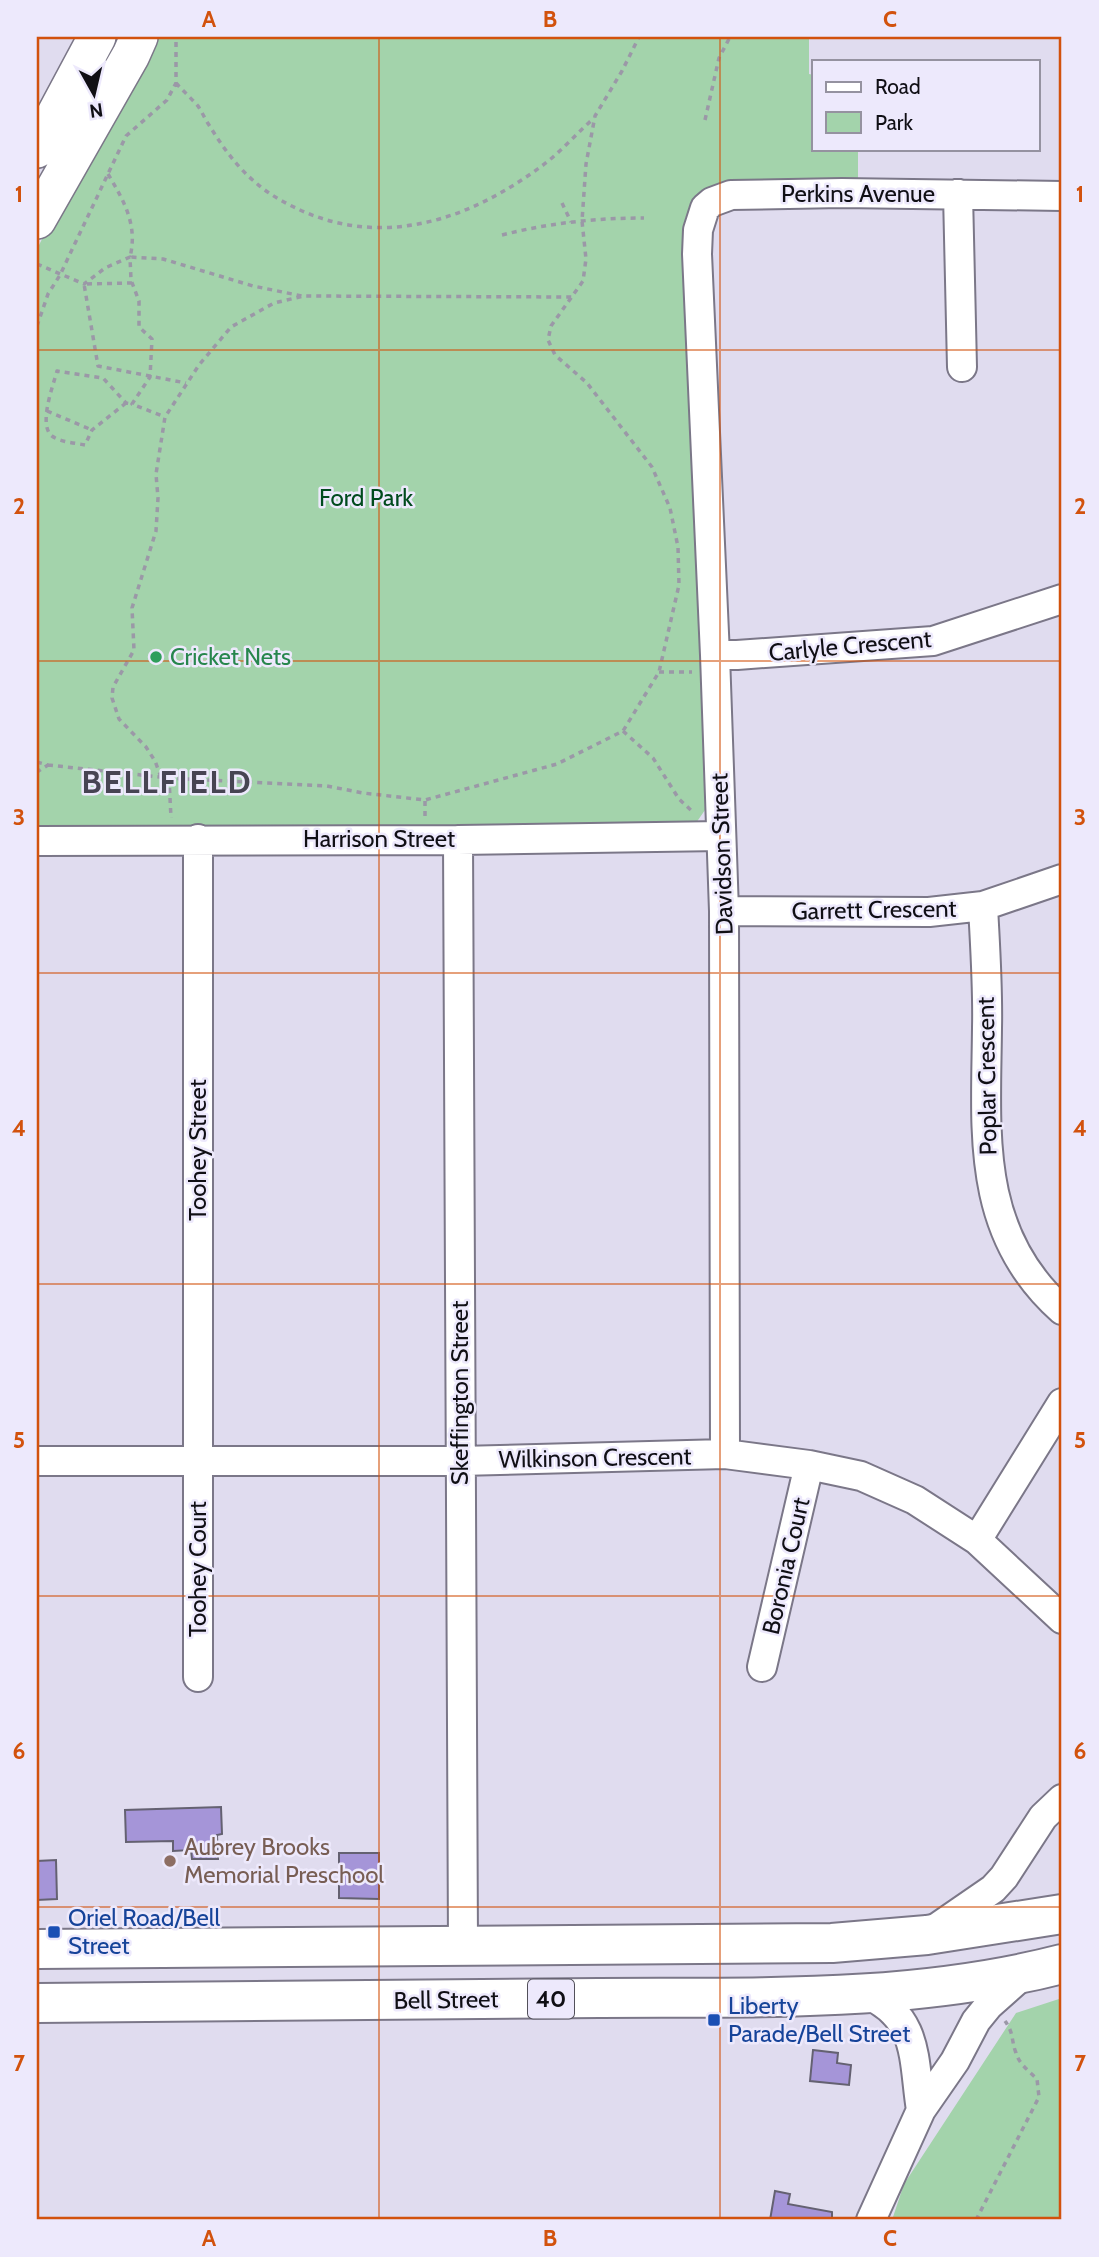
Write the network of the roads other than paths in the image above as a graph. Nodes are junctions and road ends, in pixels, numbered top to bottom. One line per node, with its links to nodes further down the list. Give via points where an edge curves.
1 (97, 37): 3 (main road)
2 (139, 37): 6 (main road)
3 (37, 149)
4 (958, 194): 5 (street, Perkins Avenue); 7 (street, Perkins Avenue, via 731,195 705,208); 8 (street)
5 (1062, 196)
6 (38, 212)
7 (697, 254): 10 (street, Davidson Street)
8 (962, 367)
9 (1062, 599): 10 (street, Carlyle Crescent, via 933,641)
10 (715, 655): 11 (street, Davidson Street)
11 (712, 836): 13 (street, Harrison Street); 17 (street, Davidson Street)
12 (198, 839): 13 (street, Harrison Street); 14 (street, Harrison Street); 23 (street, Toohey Street)
13 (458, 840): 22 (street, Skeffington Street)
14 (37, 841)
15 (1062, 879): 16 (street, Garrett Crescent)
16 (983, 906): 17 (street, Garrett Crescent, via 929,912); 18 (street, Poplar Crescent, via 989,1171 1000,1216 1019,1257 1046,1296)
17 (724, 911): 20 (street, Davidson Street)
18 (1062, 1310)
19 (1062, 1403): 25 (street)
20 (725, 1454): 22 (street, Wilkinson Crescent); 24 (street, Wilkinson Crescent)
21 (37, 1461): 23 (street, Wilkinson Crescent)
22 (460, 1461): 23 (street, Wilkinson Crescent); 33 (street, Skeffington Street)
23 (198, 1462): 28 (street, Toohey Court)
24 (809, 1465): 25 (street, Wilkinson Crescent, via 862,1476 915,1500); 27 (street, Boronia Court)
25 (976, 1540): 26 (street, Wilkinson Crescent)
26 (1062, 1619)
27 (762, 1667)
28 (198, 1677)
29 (1062, 1799): 31 (street, via 1043,1817 993,1889)
30 (1062, 1914): 31 (highway, 40)
31 (927, 1935): 32 (highway, 40, via 832,1943)
32 (709, 1943): 33 (highway, 40); 38 (highway)
33 (463, 1945): 34 (highway, 40)
34 (37, 1949)
35 (1062, 1964): 36 (highway, Bell Street / 40)
36 (1026, 1973): 37 (highway, Bell Street / 40); 40 (street, via 976,2021)
37 (866, 1994): 38 (highway, Bell Street / 40); 40 (street, via 887,2005 901,2021 915,2054)
38 (704, 1997): 39 (highway, Bell Street / 40)
39 (37, 2003)
40 (921, 2110): 41 (street)
41 (872, 2220)

